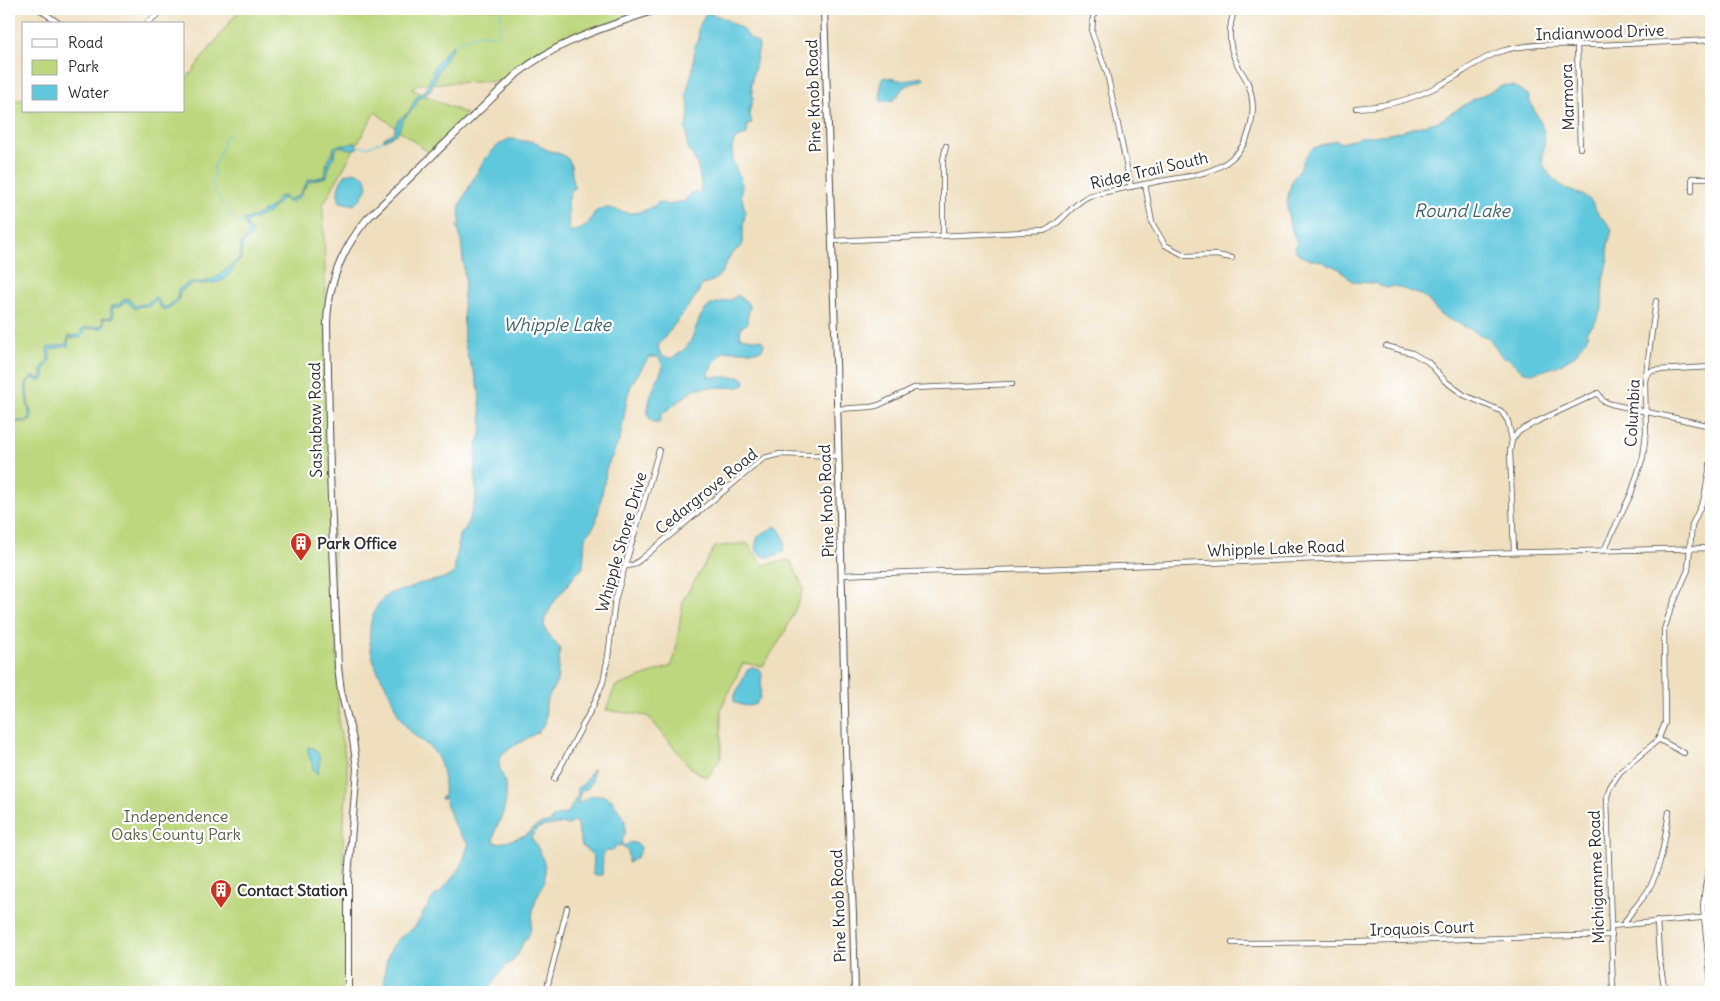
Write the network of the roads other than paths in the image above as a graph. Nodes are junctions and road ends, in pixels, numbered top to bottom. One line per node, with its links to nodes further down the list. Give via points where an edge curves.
1 (39, 9): 7 (street)
2 (164, 9): 8 (street)
3 (658, 9): 53 (main road, Sashabaw Road, via 559,46 517,74 367,219 348,246 334,279 327,341 338,659 339,680 354,740 357,768 348,877)
4 (824, 9): 19 (main road, Pine Knob Road)
5 (1096, 9): 16 (street, via 1092,33 1107,73)
6 (1234, 9): 15 (street, Ridge Trail South, via 1229,29 1232,51 1254,104 1252,126 1244,143 1234,157 1218,168)
7 (57, 22)
8 (148, 22)
9 (1711, 40): 10 (street, Indianwood Drive)
10 (1577, 45): 11 (street, Indianwood Drive, via 1544,44 1492,55 1416,97 1377,107); 13 (street, Marmora)
11 (1356, 108)
12 (946, 146): 18 (street, via 942,160)
13 (1580, 148)
14 (1711, 178): 17 (street, via 1692,178)
15 (1144, 184): 16 (street, Ridge Trail South); 20 (street, via 1152,223 1165,245 1186,256)
16 (1132, 187): 18 (street, Ridge Trail South, via 1084,198 1044,231)
17 (1692, 191)
18 (943, 235): 19 (street, Ridge Trail South)
19 (831, 241): 26 (main road, Pine Knob Road)
20 (1232, 258)
21 (1656, 301): 24 (street, Columbia)
22 (1386, 346): 29 (street, via 1428,362 1445,382 1459,392 1501,412 1508,421)
23 (1711, 367): 24 (street, via 1657,370)
24 (1647, 375): 27 (street, Columbia)
25 (1012, 384): 26 (street, via 914,388 879,405)
26 (837, 410): 31 (main road, Pine Knob Road)
27 (1645, 412): 28 (street); 29 (street, via 1611,404 1598,393 1527,427); 35 (street, Columbia, via 1645,444 1640,470)
28 (1711, 426)
29 (1512, 440): 36 (street)
30 (659, 450): 37 (street, Whipple Shore Drive)
31 (838, 456): 37 (street, Cedargrove Road, via 780,454 764,458 640,560); 38 (main road, Pine Knob Road)
32 (1711, 460): 33 (street, Michigamme Road, via 1704,499 1692,524)
33 (1690, 548): 34 (street, Whipple Lake Road); 35 (street, Whipple Lake Road); 39 (street, Michigamme Road, via 1688,570 1664,630 1666,717)
34 (1711, 548)
35 (1604, 550): 36 (street, Whipple Lake Road)
36 (1514, 552): 38 (street, Whipple Lake Road)
37 (626, 566): 41 (street, Whipple Shore Drive, via 614,602 603,682)
38 (842, 575): 55 (main road, Pine Knob Road)
39 (1658, 739): 40 (street); 49 (street, Michigamme Road, via 1620,772 1607,796)
40 (1684, 753)
41 (554, 779)
42 (1669, 812): 48 (street, via 1660,860 1649,888)
43 (1711, 860): 45 (street, via 1705,888)
44 (568, 908): 54 (street)
45 (1704, 917): 46 (street); 47 (street); 52 (street)
46 (1711, 917)
47 (1657, 921): 48 (street); 57 (street)
48 (1624, 924): 49 (street)
49 (1611, 926): 50 (street, Michigamme Road)
50 (1612, 936): 51 (street, Iroquois Court); 56 (street, Michigamme Road)
51 (1232, 943)
52 (1711, 983)
53 (348, 992)
54 (546, 992)
55 (855, 992)
56 (1613, 992)
57 (1665, 992)

